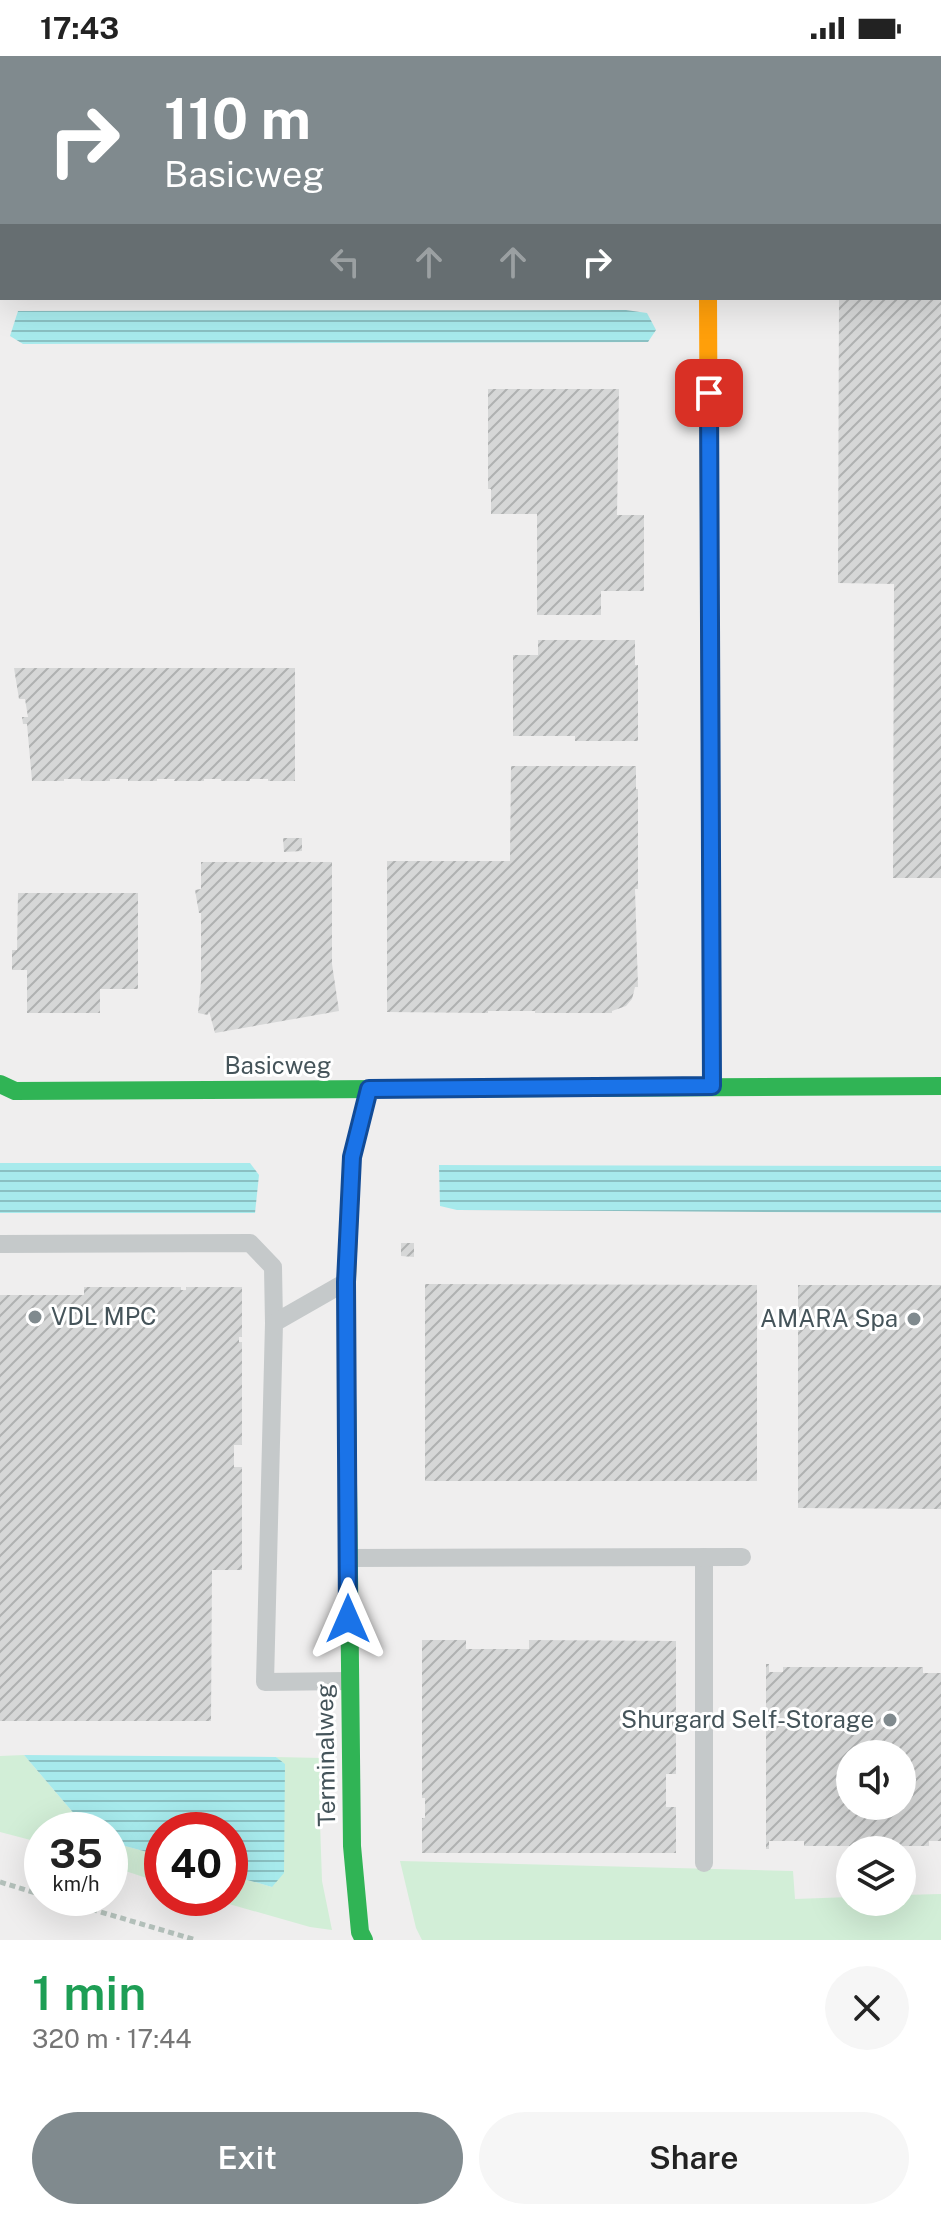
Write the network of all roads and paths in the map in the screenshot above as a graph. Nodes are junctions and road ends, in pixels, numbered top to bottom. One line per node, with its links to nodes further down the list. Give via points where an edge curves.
1 (708, 300): 3 (street)
2 (0, 1084): 5 (street, Basicweg, via 15,1091)
3 (712, 1086): 4 (street, Basicweg); 5 (street, Basicweg)
4 (941, 1086)
5 (369, 1089): 7 (street, Terminalweg, via 352,1157)
6 (0, 1244): 8 (lane, via 250,1243 273,1267)
7 (346, 1282): 8 (lane); 11 (street, Terminalweg)
8 (274, 1323): 12 (lane, via 265,1682)
9 (704, 1557): 10 (lane); 11 (lane); 13 (lane)
10 (742, 1557)
11 (348, 1558): 12 (street, Terminalweg)
12 (349, 1681): 18 (street, Terminalweg, via 352,1846)
13 (704, 1863)
14 (0, 1882): 15 (path)
15 (24, 1889)
16 (114, 1916): 17 (path)
17 (196, 1940)
18 (364, 1940)

